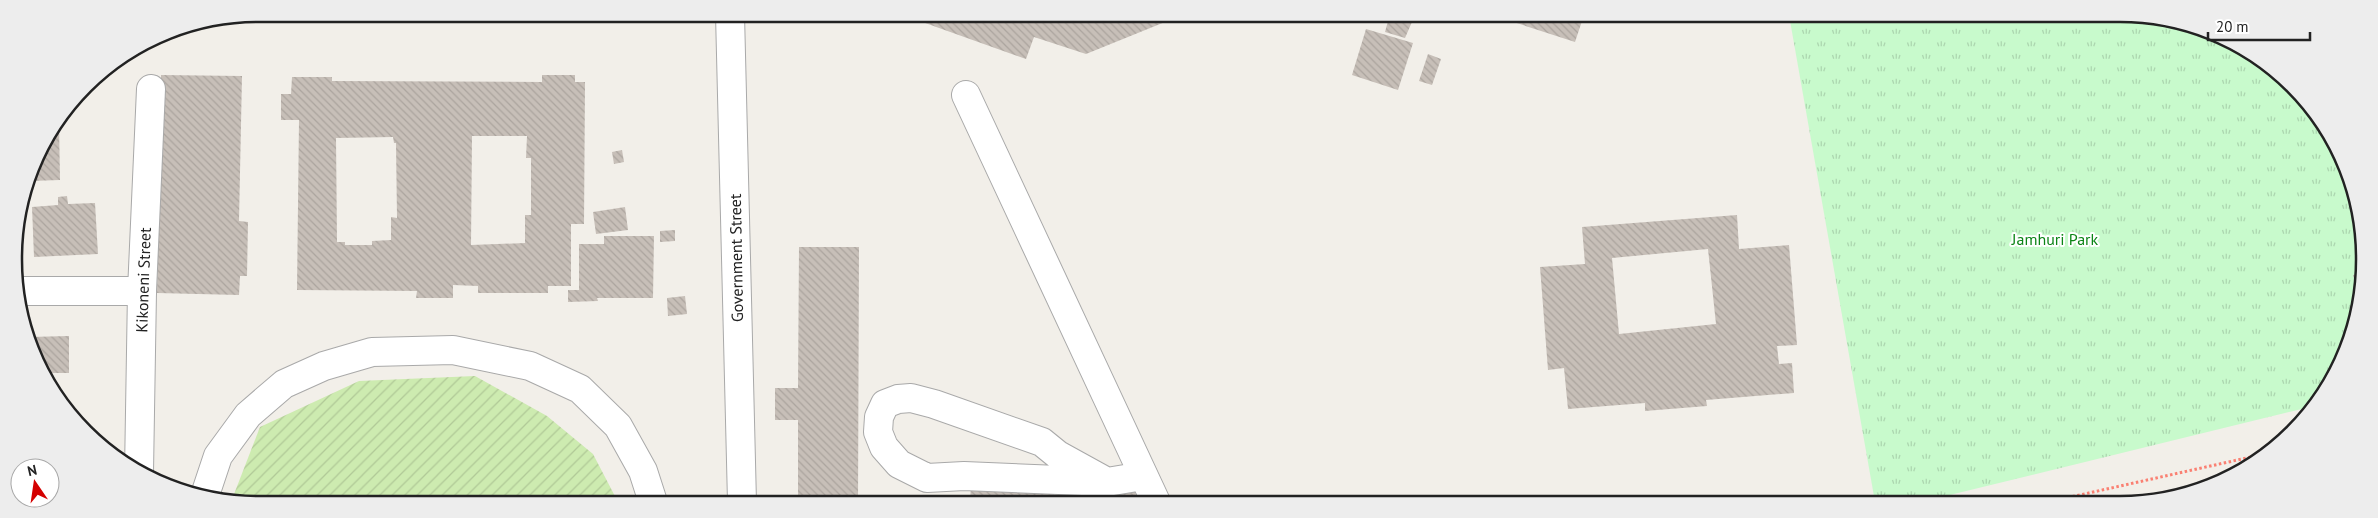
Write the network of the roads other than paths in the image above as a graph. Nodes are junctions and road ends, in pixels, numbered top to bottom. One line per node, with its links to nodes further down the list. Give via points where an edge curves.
1 (730, 22): 11 (street, Government Street)
2 (151, 89): 4 (street, Kikoneni Street)
3 (966, 95): 7 (street)
4 (142, 291): 5 (street); 6 (street, Kikoneni Street)
5 (25, 292)
6 (139, 463)
7 (1143, 476): 8 (street); 12 (street)
8 (1107, 482): 8 (street, via 964,476 927,478 899,464 884,447 878,432 879,417 885,404 898,399 912,398 934,404 1042,442)
9 (207, 489): 10 (street, via 218,456 228,442 248,415 284,384 324,366 372,352 453,350 530,366 580,389 618,426 643,471)
10 (651, 496)
11 (742, 496)
12 (1153, 496)

